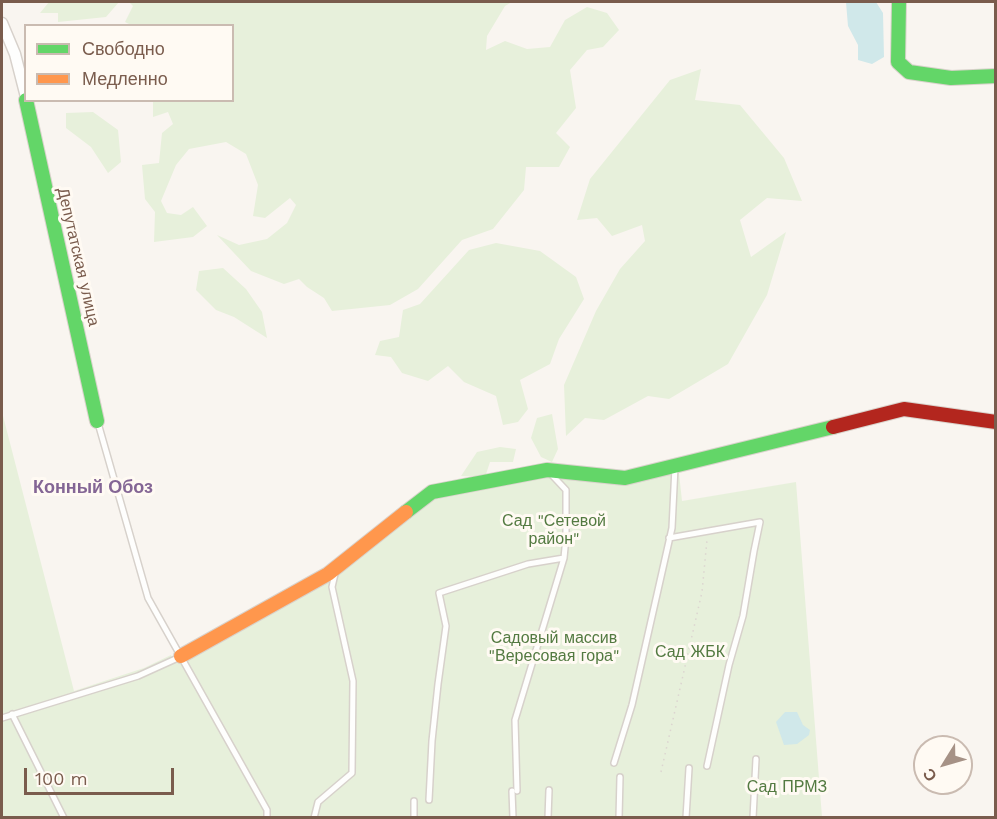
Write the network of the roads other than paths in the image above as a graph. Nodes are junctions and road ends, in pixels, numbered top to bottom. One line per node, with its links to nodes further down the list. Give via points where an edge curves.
1 (898, 2): 3 (street, via 898,62 909,72 951,78)
2 (2, 23): 4 (street, Депутатская улица)
3 (996, 76)
4 (24, 91)
5 (27, 102): 6 (street, Депутатская улица)
6 (97, 421): 13 (lane, via 148,598)
7 (996, 422): 8 (street, via 904,409)
8 (675, 465): 9 (street, via 625,478); 10 (lane)
9 (547, 470): 11 (lane, via 566,490); 12 (street, via 432,492)
10 (669, 538): 17 (lane); 18 (lane, via 760,522 743,616)
11 (564, 558): 22 (lane, via 528,564 439,593 446,626); 28 (lane, via 515,720)
12 (338, 566): 13 (street); 26 (lane, via 332,587 353,681 352,772 318,802)
13 (181, 656): 14 (lane, via 138,676); 25 (lane, via 267,810)
14 (12, 714): 15 (lane); 24 (lane)
15 (2, 718)
16 (756, 759): 32 (lane)
17 (615, 764)
18 (707, 766)
19 (689, 768): 31 (lane)
20 (620, 777): 30 (lane)
21 (549, 790): 29 (lane)
22 (429, 800)
23 (414, 801): 27 (lane)
24 (64, 818)
25 (267, 818)
26 (314, 818)
27 (414, 818)
28 (513, 818)
29 (548, 818)
30 (619, 818)
31 (686, 818)
32 (753, 818)

